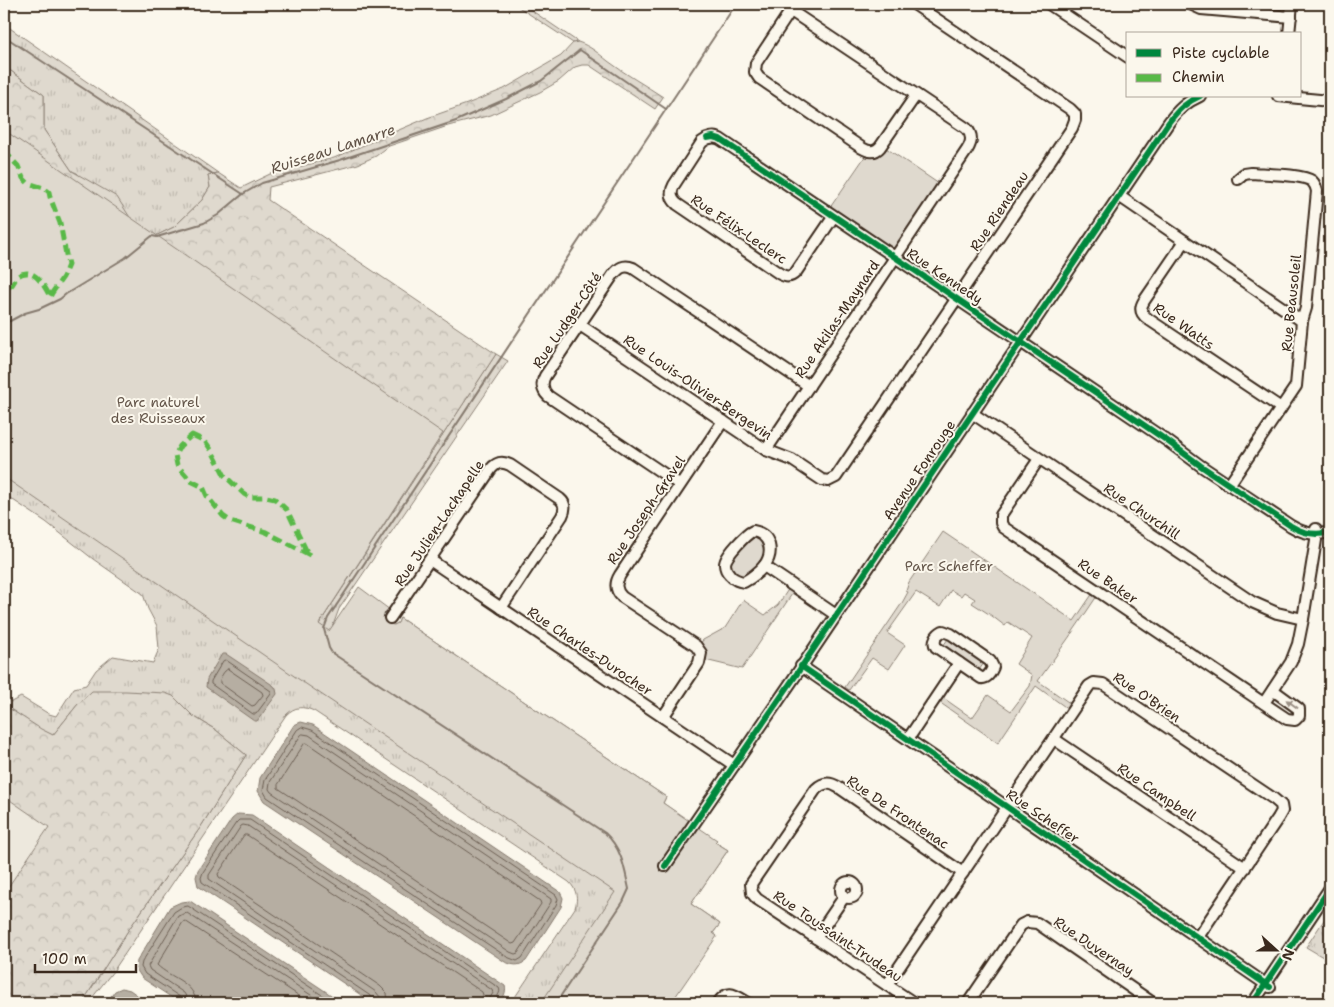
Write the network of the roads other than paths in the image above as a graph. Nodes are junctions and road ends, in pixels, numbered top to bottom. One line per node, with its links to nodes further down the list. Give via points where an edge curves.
1 (914, 4): 19 (street, Rue Riendeau, via 1070,109 1075,116 1072,128)
2 (1049, 4): 8 (street)
3 (1190, 4): 6 (street, via 1201,10)
4 (1292, 4): 6 (street)
5 (793, 7): 9 (street, Rue Akilas-Maynard); 9 (street, via 756,63 759,78 868,151 878,150)
6 (1291, 17): 7 (street)
7 (1289, 32)
8 (1126, 56)
9 (916, 95): 18 (street, Rue Akilas-Maynard, via 966,128 971,140)
10 (1302, 98): 12 (street)
11 (1184, 100): 15 (street, Avenue Fonrouge)
12 (1330, 101)
13 (707, 138): 16 (street, Rue Kennedy, via 720,139); 16 (street, Rue Félix-Leclerc, via 672,188 673,200 780,274 788,277 796,272)
14 (1238, 179): 20 (street, Rue Beausoleil, via 1251,173 1278,174 1306,178 1315,185 1306,308)
15 (1119, 196): 17 (street); 22 (street, Avenue Fonrouge)
16 (834, 216): 18 (street, Rue Kennedy)
17 (1185, 241): 20 (street); 24 (street, Rue Watts, via 1144,301 1142,314)
18 (895, 258): 19 (street, Rue Kennedy); 23 (street, Rue Akilas-Maynard)
19 (957, 299): 22 (street, Rue Kennedy); 29 (street, Rue Riendeau, via 842,469)
20 (1302, 321): 24 (street, Rue Beausoleil, via 1296,386)
21 (580, 325): 23 (street, Rue Ludger-Côté, via 615,272 630,266); 26 (street, Rue Louis-Olivier-Bergevin); 31 (street, Rue Ludger-Côté, via 544,378 543,390)
22 (1020, 342): 25 (street, Avenue Fonrouge); 30 (street, Rue Kennedy)
23 (809, 386): 27 (street, Rue Akilas-Maynard)
24 (1281, 408): 30 (street, Rue Beausoleil)
25 (972, 413): 28 (street, Rue Churchill); 38 (street, Avenue Fonrouge)
26 (723, 421): 27 (street, Rue Louis-Olivier-Bergevin); 31 (street, Rue Joseph-Gravel)
27 (766, 450): 29 (street, Rue Louis-Olivier-Bergevin, via 792,460 822,480)
28 (1039, 459): 40 (street, Rue Churchill, via 1252,602 1277,613); 44 (street, Rue Baker, via 1001,515 1004,527)
29 (830, 481)
30 (1231, 483): 33 (street, Rue Kennedy)
31 (679, 484): 45 (street, Rue Joseph-Gravel, via 616,585 622,597 696,646 701,653 699,663)
32 (1330, 526): 33 (street, Rue Kennedy)
33 (1316, 531): 34 (street, Rue Kennedy); 40 (street)
34 (1330, 532)
35 (430, 560): 37 (street, Rue Charles-Durocher); 37 (street, Rue Julien-Lachapelle, via 493,466 500,462 510,464 564,502 565,509); 39 (street, Rue Julien-Lachapelle)
36 (764, 566): 36 (street, via 770,544 764,535 753,531 728,555 725,564 729,575 741,582); 38 (street)
37 (501, 608): 45 (street, Rue Charles-Durocher)
38 (836, 615): 42 (street, Avenue Fonrouge)
39 (390, 618)
40 (1303, 619): 43 (street, via 1294,657)
41 (959, 663): 41 (street, via 983,678 993,667 990,661 950,634 941,632 935,639 935,645); 46 (street)
42 (802, 666): 46 (street, Rue Scheffer); 48 (street, Avenue Fonrouge)
43 (1272, 690): 44 (street); 44 (street, Rue Baker, one-way to 43, via 1290,720 1299,716 1297,707)
44 (1264, 703)
45 (663, 717): 48 (street, Rue Charles-Durocher)
46 (908, 739): 49 (street, Rue Scheffer)
47 (1054, 739): 49 (street, Rue O'Brien); 51 (street, Rue Campbell); 51 (street, Rue O'Brien, via 1089,686 1101,683 1274,799 1281,805 1280,814)
48 (734, 765): 50 (street, Avenue Fonrouge)
49 (1008, 807): 52 (street, Rue O'Brien); 58 (street, Rue Scheffer)
50 (665, 866)
51 (1245, 868): 58 (street, Rue O'Brien)
52 (963, 873): 54 (street, Rue De Frontenac, via 838,787 826,783 816,788 753,881); 59 (street, Rue O'Brien)
53 (1330, 888): 60 (street)
54 (751, 890): 57 (street, Rue Toussaint-Trudeau, via 757,899)
55 (844, 897): 57 (street)
56 (1330, 898): 60 (street)
57 (816, 938): 59 (street, Rue Toussaint-Trudeau)
58 (1198, 938): 60 (street, Rue Scheffer)
59 (887, 985): 63 (street, Rue Toussaint-Trudeau)
60 (1268, 986): 66 (street); 67 (street)
61 (718, 1003): 62 (street, via 723,996 730,994)
62 (748, 1003)
63 (914, 1003)
64 (968, 1003): 65 (street, Rue Duvernay, via 1021,926 1030,922 1037,923)
65 (1153, 1003)
66 (1253, 1003)
67 (1259, 1003)

